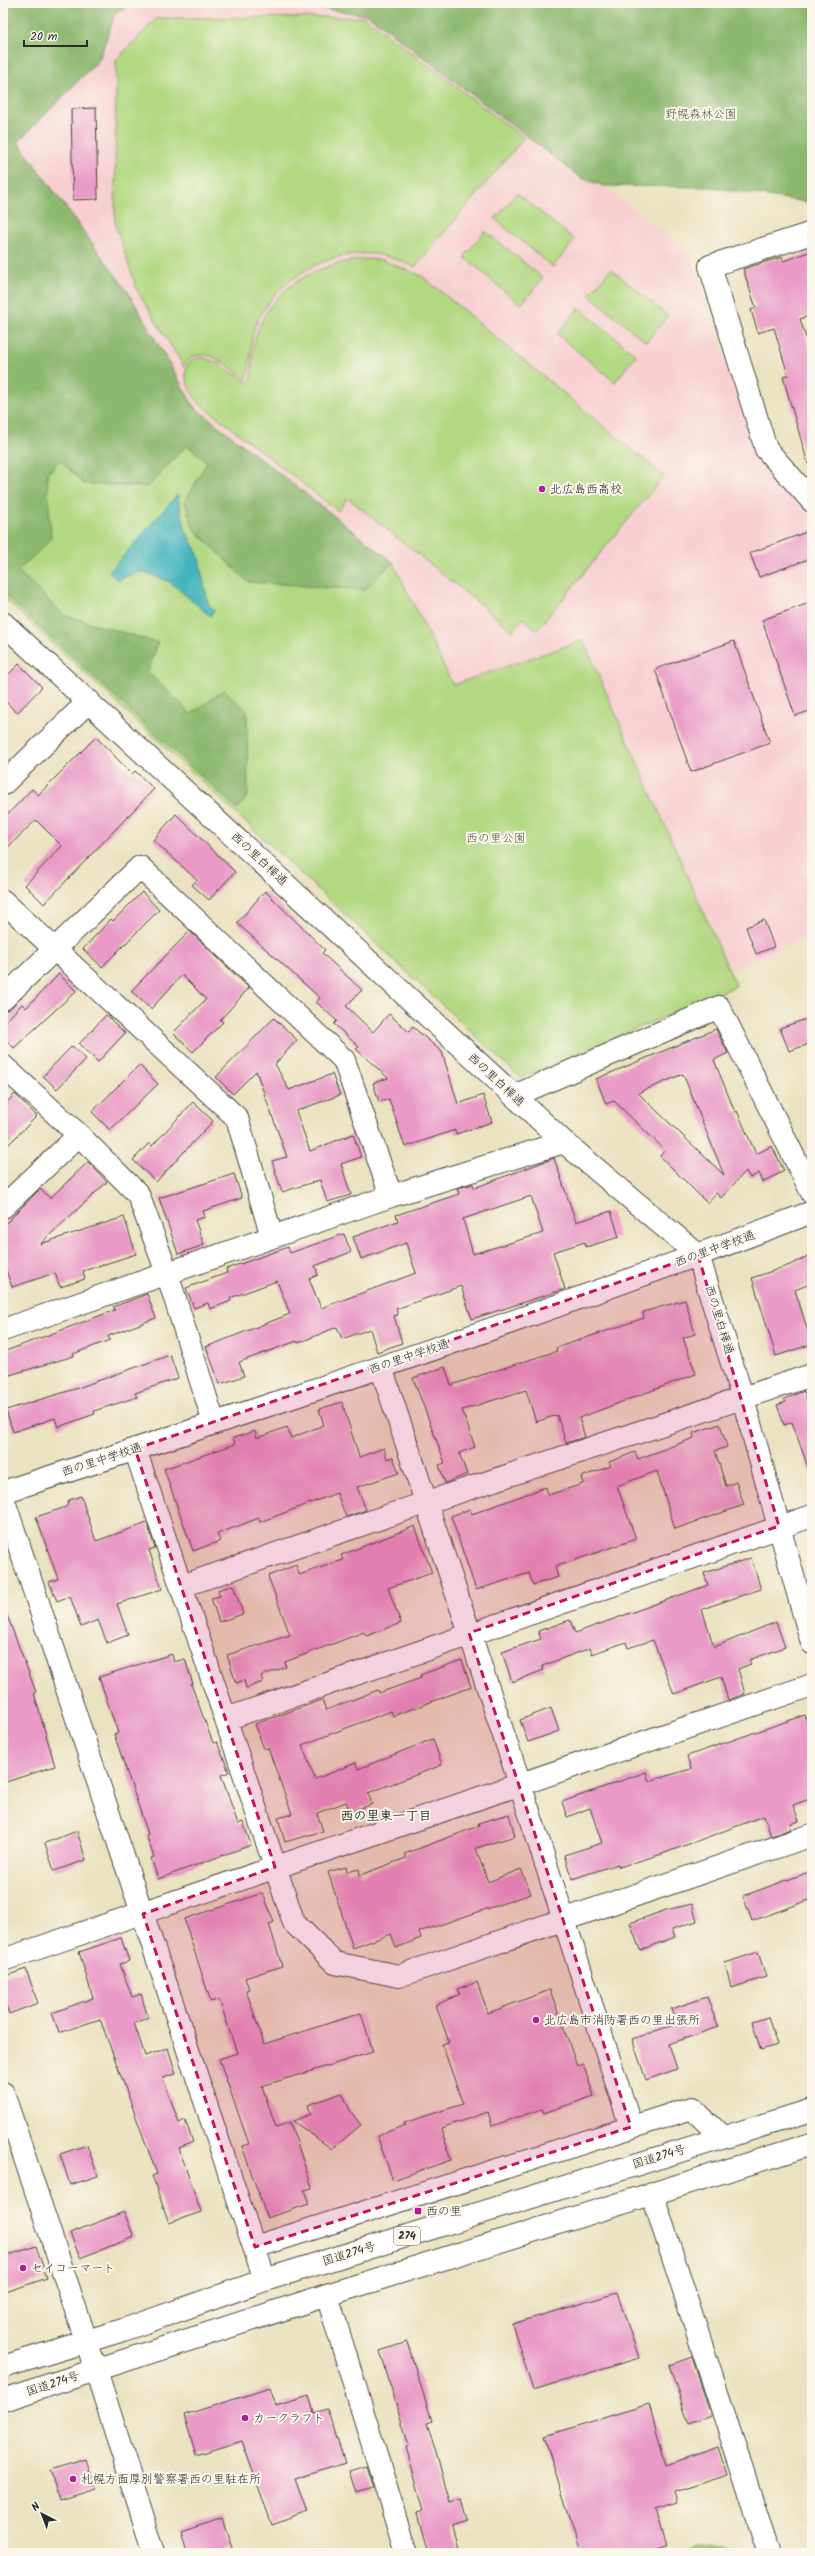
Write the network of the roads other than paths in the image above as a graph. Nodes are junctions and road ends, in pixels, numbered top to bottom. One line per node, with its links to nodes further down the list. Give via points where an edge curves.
1 (812, 233): 2 (main road, via 710,266 766,449)
2 (812, 501)
3 (3, 623): 4 (main road, 西の里白樺通)
4 (89, 701): 5 (main road); 10 (main road, 西の里白樺通)
5 (3, 784)
6 (3, 901): 7 (main road)
7 (56, 949): 8 (main road); 14 (main road, via 140,867 344,1060); 17 (main road, via 237,1118)
8 (3, 999)
9 (3, 1066): 11 (main road)
10 (514, 1096): 12 (main road, 西の里白樺通); 13 (main road, via 719,1007)
11 (79, 1134): 15 (main road); 19 (main road, via 138,1194)
12 (564, 1142): 14 (main road); 18 (main road, 西の里白樺通)
13 (812, 1193)
14 (391, 1196): 17 (main road)
15 (3, 1207)
16 (812, 1212): 18 (main road, 西の里中学校通)
17 (272, 1237): 19 (main road)
18 (698, 1255): 21 (main road, 西の里中学校通); 23 (main road, 西の里白樺通)
19 (167, 1273): 20 (main road); 24 (main road)
20 (3, 1329)
21 (381, 1367): 24 (main road, 西の里中学校通); 28 (main road)
22 (812, 1376): 23 (main road)
23 (744, 1398): 28 (main road); 30 (main road, 西の里白樺通)
24 (214, 1423): 25 (main road, 西の里中学校通)
25 (136, 1450): 26 (main road, 西の里中学校通); 31 (main road)
26 (3, 1492)
27 (3, 1498): 39 (main road)
28 (425, 1503): 31 (main road); 32 (main road)
29 (812, 1516): 30 (main road)
30 (780, 1526): 32 (main road); 33 (main road, 西の里白樺通)
31 (182, 1586): 35 (main road)
32 (469, 1633): 35 (main road); 36 (main road)
33 (812, 1643)
34 (812, 1685): 36 (main road)
35 (226, 1719): 38 (main road)
36 (520, 1784): 38 (main road); 40 (main road)
37 (812, 1836): 40 (main road)
38 (275, 1867): 39 (main road); 40 (main road, via 294,1923 335,1963 399,1976)
39 (143, 1914): 41 (main road); 48 (main road)
40 (564, 1919): 44 (main road)
41 (3, 1960)
42 (3, 2093): 51 (main road)
43 (812, 2110): 45 (main road, 国道274号 / 274)
44 (631, 2127): 45 (main road, via 692,2108); 48 (main road)
45 (722, 2137): 49 (main road, 国道274号 / 274)
46 (812, 2144): 47 (main road, 国道274号)
47 (652, 2193): 50 (main road, 国道274号); 57 (main road)
48 (255, 2247): 49 (main road)
49 (265, 2280): 51 (main road, 国道274号 / 274)
50 (327, 2295): 53 (main road, 国道274号); 56 (main road)
51 (86, 2341): 52 (main road, 国道274号 / 274); 53 (main road)
52 (3, 2368)
53 (96, 2370): 54 (main road, 国道274号); 55 (main road)
54 (3, 2400)
55 (154, 2553)
56 (406, 2553)
57 (769, 2553)

